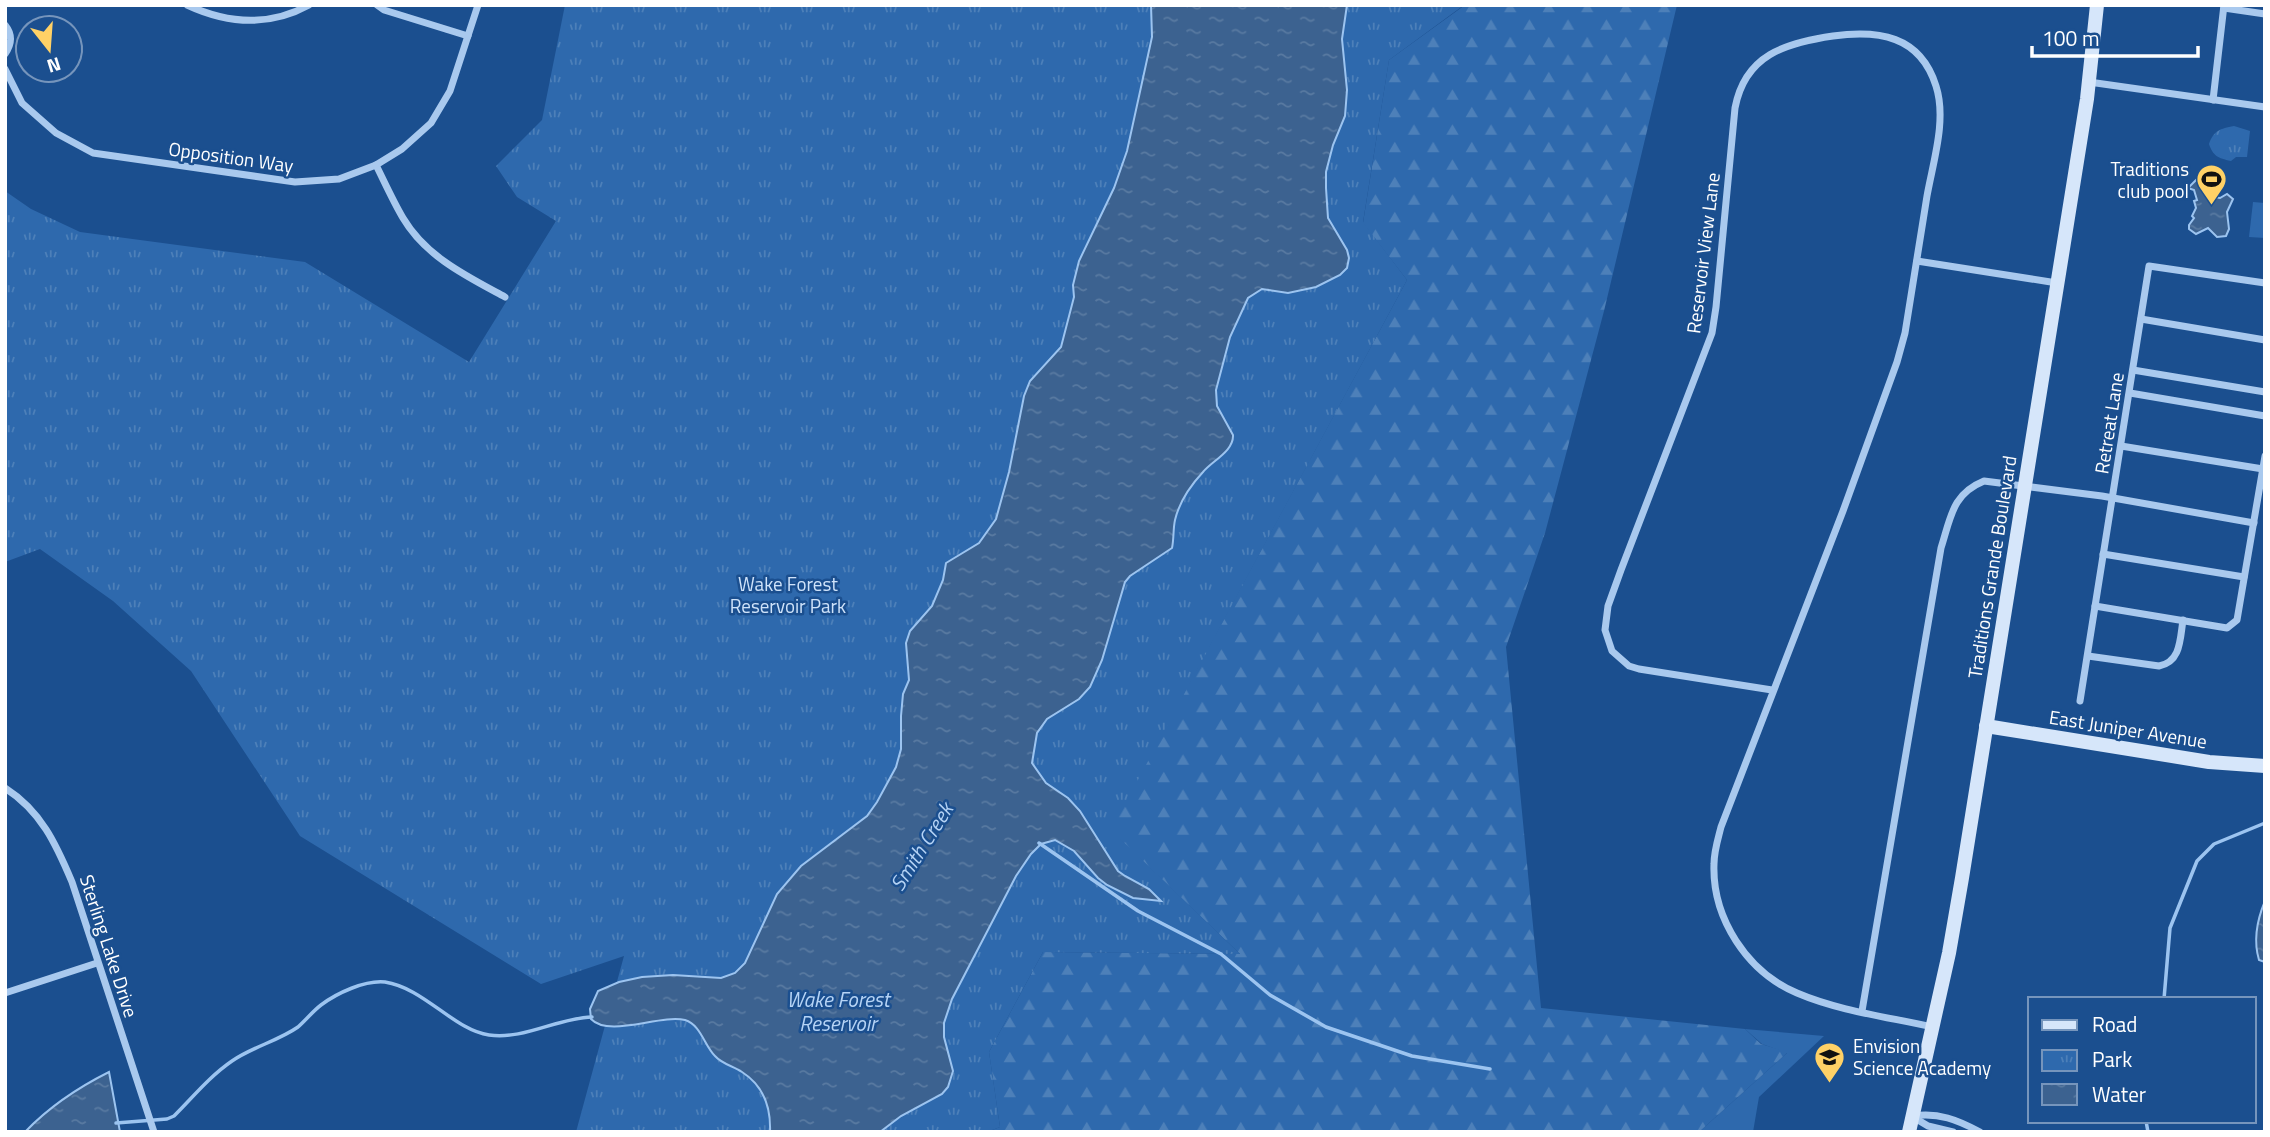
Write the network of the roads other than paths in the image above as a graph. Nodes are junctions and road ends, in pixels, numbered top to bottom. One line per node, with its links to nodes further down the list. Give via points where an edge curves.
1 (187, 5): 2 (street, via 212,16 245,22 267,21)
2 (309, 5)
3 (377, 5): 9 (street)
4 (478, 5): 9 (street, Opposition Way)
5 (2096, 5): 12 (main road, Traditions Grande Boulevard)
6 (2224, 7): 7 (street); 13 (street)
7 (2265, 14)
8 (5, 25): 10 (street, via 11,42)
9 (468, 36): 15 (street, Opposition Way, via 450,91 431,123)
10 (5, 54)
11 (5, 69): 15 (street, Opposition Way, via 22,103 55,133 93,153 295,182 339,178)
12 (2089, 82): 13 (street); 17 (main road, Traditions Grande Boulevard)
13 (2213, 100): 14 (street)
14 (2265, 107)
15 (376, 165): 19 (street, via 404,220 428,248 456,270)
16 (1916, 261): 17 (street); 37 (street, Reservoir View Lane, via 1897,362); 37 (street, Reservoir View Lane, via 1940,107 1925,64 1905,44 1867,32 1798,42 1765,57 1737,96 1716,307 1707,349 1604,620 1612,651 1629,666)
17 (2057, 283): 29 (main road, Traditions Grande Boulevard)
18 (2265, 283): 20 (street, Retreat Lane, via 2149,266)
19 (506, 297)
20 (2141, 319): 21 (street); 22 (street, Retreat Lane)
21 (2265, 340)
22 (2133, 370): 23 (street); 24 (street, Retreat Lane)
23 (2265, 392)
24 (2130, 393): 25 (street); 26 (street, Retreat Lane)
25 (2265, 416)
26 (2121, 446): 28 (street); 30 (street, Retreat Lane)
27 (2265, 456): 28 (street)
28 (2263, 469): 31 (street)
29 (2025, 485): 30 (street); 39 (main road, Traditions Grande Boulevard); 44 (street, via 1984,481 1969,487 1957,502 1941,548)
30 (2113, 498): 31 (street); 32 (street, Retreat Lane)
31 (2254, 523): 33 (street)
32 (2103, 554): 33 (street); 34 (street, Retreat Lane)
33 (2244, 577): 35 (street, via 2237,620 2227,628)
34 (2095, 606): 35 (street); 36 (street, Retreat Lane)
35 (2183, 620): 36 (street, via 2178,652 2167,664)
36 (2088, 656): 38 (street, Retreat Lane)
37 (1772, 690): 44 (street, Reservoir View Lane, via 1716,848 1721,911 1739,946 1770,978 1798,994)
38 (2080, 701)
39 (1986, 726): 40 (main road, East Juniper Avenue, via 2209,762); 45 (main road, Traditions Grande Boulevard)
40 (2265, 766)
41 (5, 788): 42 (street, Sterling Lake Drive, via 40,818 55,843)
42 (97, 963): 43 (street); 47 (street, Sterling Lake Drive)
43 (5, 993)
44 (1861, 1011): 45 (street, Reservoir View Lane)
45 (1934, 1027): 46 (main road, Traditions Grande Boulevard)
46 (1913, 1116): 48 (main road, Traditions Grande Boulevard); 49 (street, via 1928,1126); 50 (street, via 1929,1113 1958,1120)
47 (154, 1132)
48 (1909, 1132)
49 (1953, 1132)
50 (1980, 1132)

